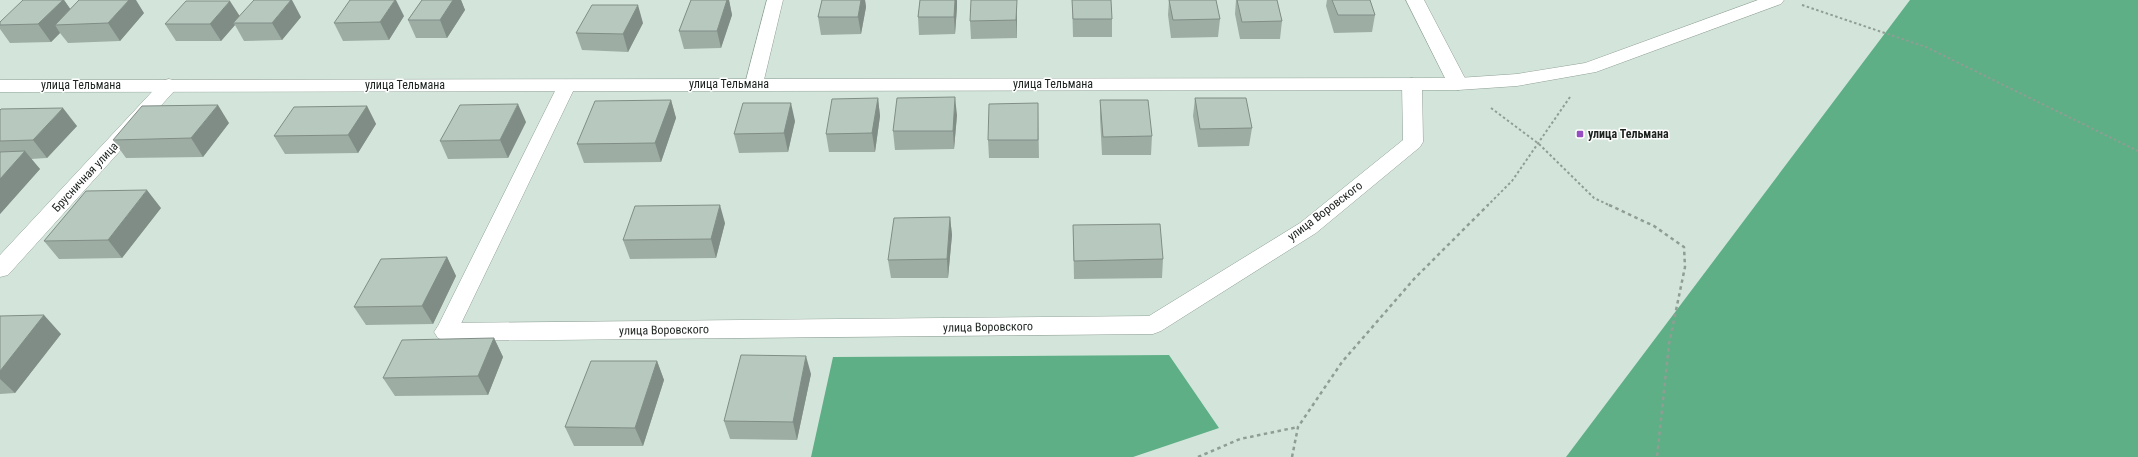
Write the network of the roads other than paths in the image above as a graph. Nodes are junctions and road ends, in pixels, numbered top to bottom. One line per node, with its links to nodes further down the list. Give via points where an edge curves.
1 (775, 0): 4 (lane)
2 (1415, 0): 6 (street)
3 (1775, 0): 6 (street, улица Тельмана, via 1589,68 1517,80)
4 (754, 84): 5 (street, улица Тельмана); 8 (street, улица Тельмана)
5 (1412, 84): 6 (street, улица Тельмана); 11 (street, улица Воровского, via 1413,142 1308,228 1153,325)
6 (1458, 84)
7 (169, 85): 8 (street, улица Тельмана); 9 (street, улица Тельмана); 10 (street, Брусничная улица)
8 (567, 85): 11 (lane)
9 (0, 86)
10 (0, 269)
11 (446, 332)

